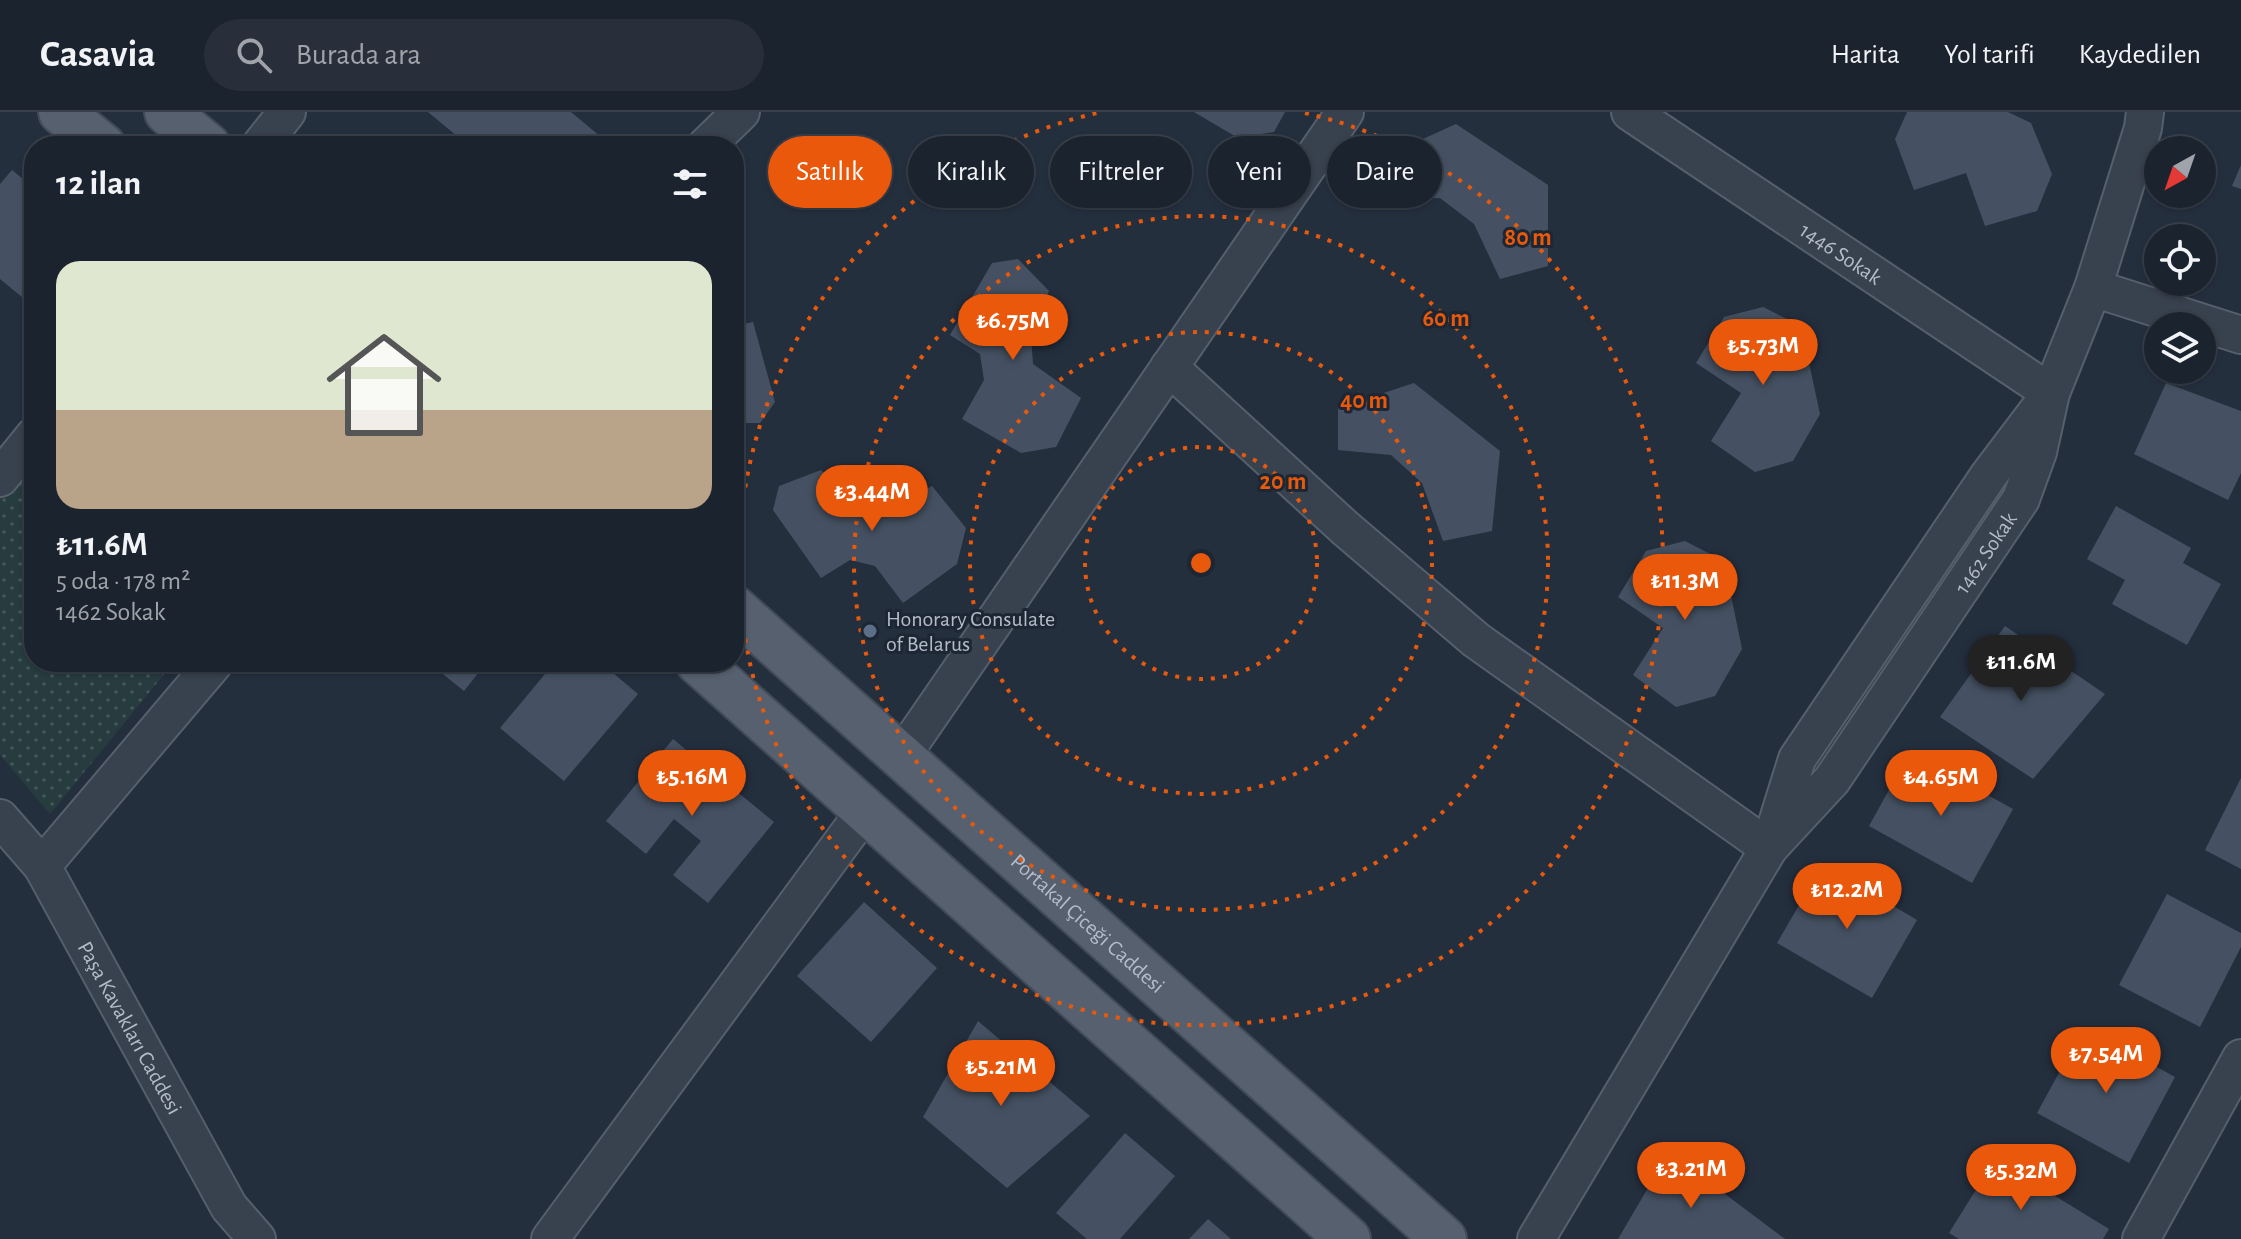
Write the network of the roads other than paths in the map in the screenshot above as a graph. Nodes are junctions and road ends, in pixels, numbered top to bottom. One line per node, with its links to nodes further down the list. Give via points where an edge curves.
1 (61, 112): 8 (main road)
2 (167, 112): 9 (main road)
3 (287, 112): 10 (street)
4 (741, 112): 11 (street)
5 (1345, 112): 14 (street)
6 (1630, 112): 15 (street, 1446 Sokak)
7 (2145, 112): 12 (street, 1462 Sokak)
8 (91, 136)
9 (196, 136)
10 (268, 136)
11 (716, 136)
12 (2093, 288): 13 (street); 15 (street, 1462 Sokak)
13 (2241, 335)
14 (1169, 367): 21 (street); 24 (street, via 1476,640)
15 (2051, 393): 24 (street, 1462 Sokak, via 1989,475 1797,759)
16 (24, 448): 17 (street)
17 (0, 478)
18 (744, 617): 21 (main road, Portakal Çiceği Caddesi)
19 (207, 672): 25 (street)
20 (709, 672): 22 (main road)
21 (901, 757): 30 (main road, Portakal Çiceği Caddesi)
22 (865, 811): 28 (street); 29 (main road)
23 (0, 818): 25 (street, Paşa Kavakları Caddesi)
24 (1769, 848): 31 (street, 1462 Sokak)
25 (42, 866): 27 (street, Paşa Kavakları Caddesi, via 229,1207)
26 (2241, 1058): 32 (street)
27 (257, 1239)
28 (550, 1239)
29 (1348, 1239)
30 (1444, 1239)
31 (1536, 1239)
32 (2141, 1239)

